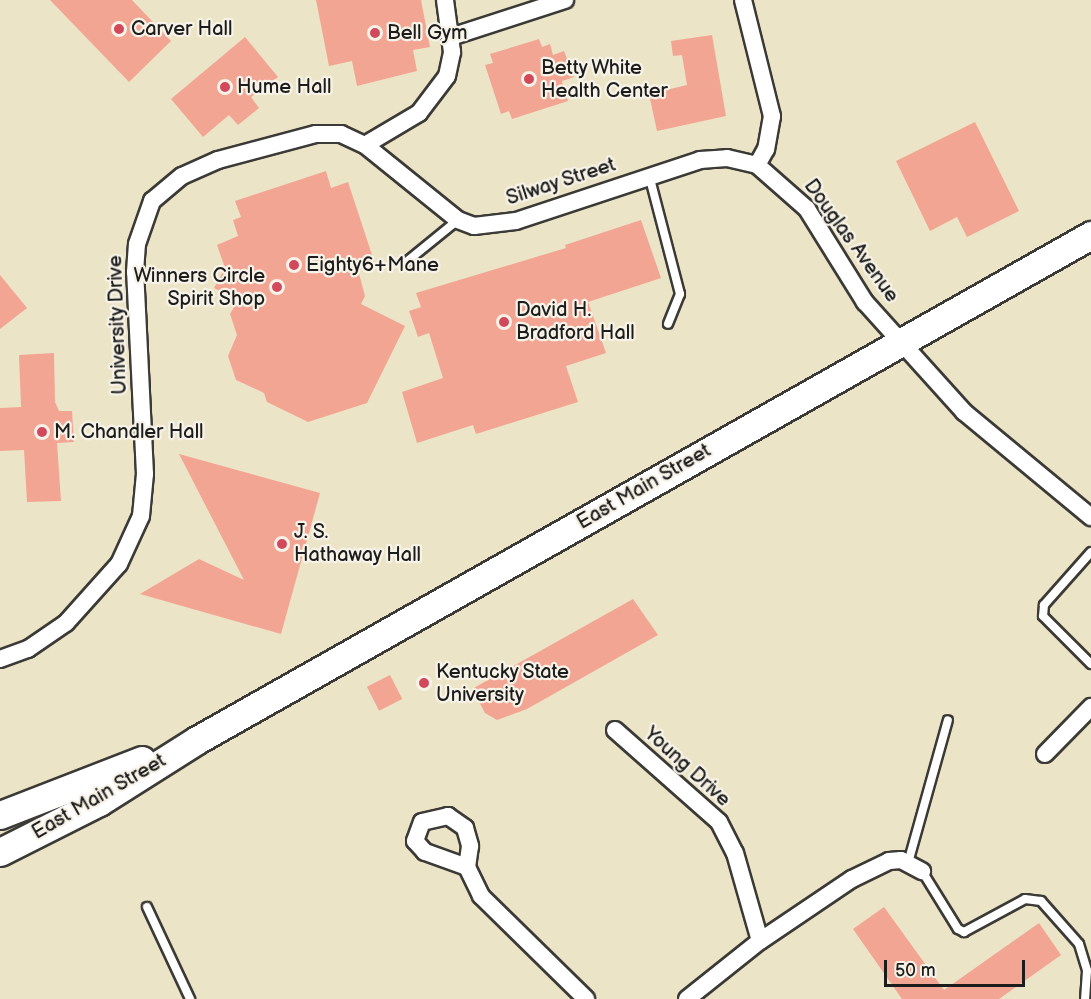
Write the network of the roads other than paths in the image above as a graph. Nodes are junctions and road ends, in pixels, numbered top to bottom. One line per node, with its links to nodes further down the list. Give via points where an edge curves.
1 (445, 0): 4 (street)
2 (565, 0): 4 (street)
3 (743, 0): 6 (street, via 772,116 766,149)
4 (451, 37): 5 (street, via 447,76 435,96 419,113)
5 (365, 145): 8 (street); 15 (street, University Drive, via 341,134 316,134 284,142 218,160 182,176 152,201 137,244 135,272 145,474 141,516 119,564 66,623 28,650)
6 (757, 165): 7 (street, Silway Street, via 727,158 700,160); 12 (street, Douglas Avenue, via 807,208 865,302)
7 (649, 175): 8 (street, Silway Street, via 516,221 474,226); 11 (lane, via 680,294)
8 (458, 220): 10 (lane)
9 (1091, 235): 12 (main road, East Main Street)
10 (405, 263)
11 (668, 324)
12 (903, 340): 13 (street, Douglas Avenue, via 964,412); 20 (main road, East Main Street)
13 (1091, 517)
14 (1091, 552): 16 (lane, via 1044,604 1043,616)
15 (0, 659)
16 (1091, 664)
17 (1091, 707): 21 (street)
18 (948, 720): 25 (lane)
19 (615, 730): 27 (street, Young Drive, via 719,822 735,854)
20 (197, 740): 22 (main road, East Main Street); 23 (main road, East Main Street, via 99,802)
21 (1045, 754)
22 (0, 814)
23 (0, 852)
24 (467, 867): 29 (street, via 481,896)
25 (915, 867): 27 (street, via 890,861 874,867); 31 (lane, via 964,932 1025,899 1041,901 1079,944 1087,971)
26 (147, 907): 28 (lane)
27 (760, 941): 30 (street)
28 (190, 999)
29 (586, 999)
30 (687, 999)
31 (1085, 999)

